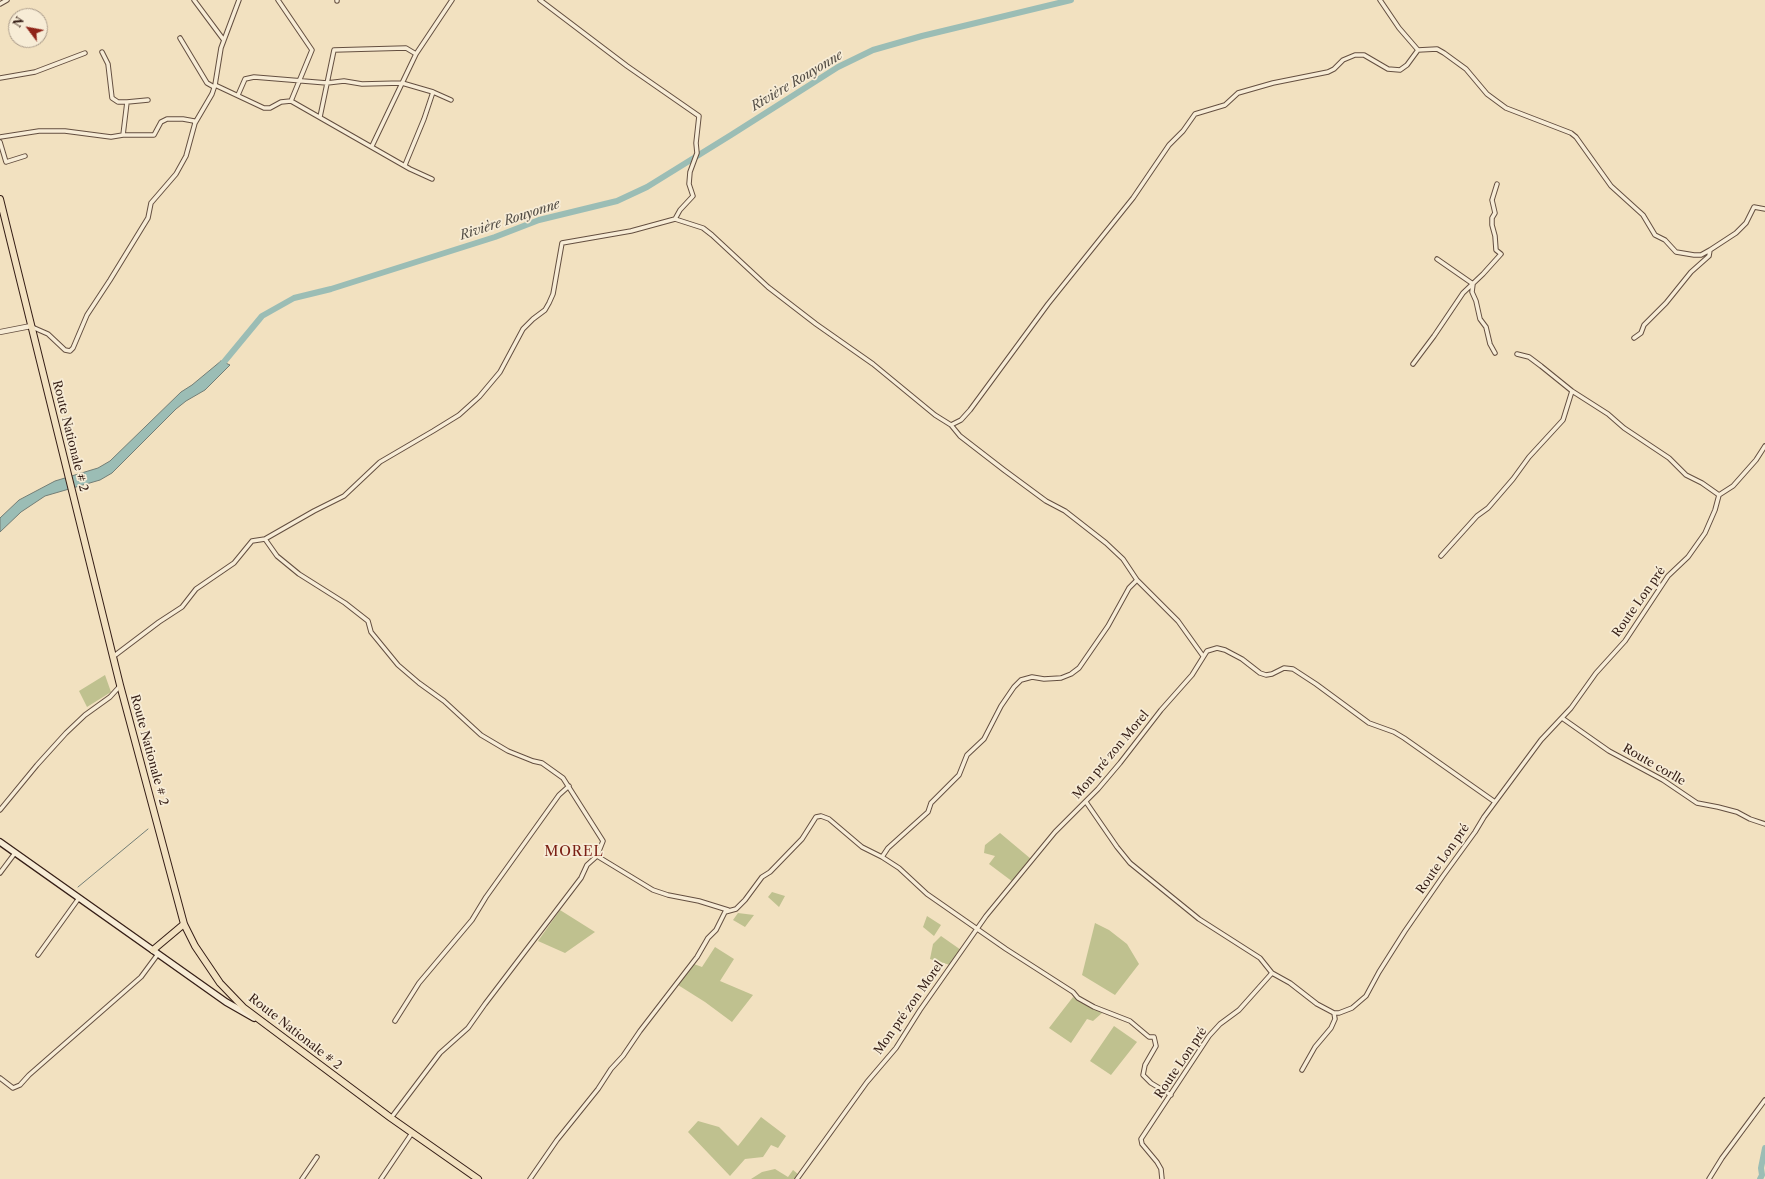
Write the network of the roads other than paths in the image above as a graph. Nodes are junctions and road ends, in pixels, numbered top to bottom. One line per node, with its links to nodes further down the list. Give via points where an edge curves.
1 (8, 0): 8 (street)
2 (194, 0): 10 (street)
3 (239, 0): 10 (street)
4 (278, 0): 16 (street, via 311,47 311,54)
5 (452, 0): 14 (street)
6 (540, 0): 38 (street, via 627,66 699,116 697,153 690,172 689,184 693,196)
7 (1380, 0): 11 (street)
8 (0, 4)
9 (180, 38): 19 (street, via 207,84)
10 (223, 39): 19 (street)
11 (1418, 50): 39 (street, via 1437,49 1466,69 1487,94 1506,108 1571,133 1612,186 1643,215 1655,235 1665,240 1676,252 1701,255); 49 (street, via 1400,70 1388,69 1364,55 1356,55 1342,60 1328,72 1238,93 1225,105 1195,114 1183,131 1169,144 1133,198 1048,304 970,410 961,420)
12 (102, 52): 25 (street, via 108,64 112,98 118,102)
13 (85, 53): 15 (street, via 35,72)
14 (416, 54): 17 (street, via 406,48 334,50); 18 (street)
15 (0, 78)
16 (300, 80): 17 (street); 21 (street, via 246,78); 24 (street)
17 (327, 83): 18 (street, via 344,81 362,84); 26 (street)
18 (402, 84): 20 (street); 31 (street)
19 (215, 86): 21 (street); 27 (street)
20 (433, 92): 23 (street); 33 (street)
21 (238, 95): 24 (street, via 264,108)
22 (148, 100): 25 (street)
23 (451, 100)
24 (291, 101): 26 (street)
25 (127, 102): 28 (street)
26 (320, 117): 31 (street)
27 (195, 123): 28 (street, via 183,119 167,119 161,122 154,135); 42 (street, via 186,156 176,174 151,203 148,218 87,315 72,350 65,350 48,334)
28 (123, 135): 29 (street, via 111,137 65,131 39,131)
29 (0, 137)
30 (0, 142): 32 (street, via 6,162)
31 (372, 146): 33 (street)
32 (25, 156)
33 (405, 166): 34 (street)
34 (432, 179)
35 (1497, 184): 41 (street, via 1492,200 1495,213 1492,225 1496,250 1501,254)
36 (0, 199): 42 (main road, Route Nationale # 2)
37 (1765, 209): 39 (street, via 1754,207 1746,223 1736,233)
38 (675, 219): 49 (street, via 703,228 768,287); 52 (street, via 631,231 562,243 550,303 523,329 500,372 479,397 459,415 380,462 344,496)
39 (1710, 250): 44 (street, via 1709,256 1691,272 1644,325 1641,333)
40 (1437, 259): 41 (street)
41 (1473, 284): 45 (street, via 1472,292 1480,319 1486,327); 47 (street, via 1463,292)
42 (31, 326): 43 (street); 55 (main road, Route Nationale # 2)
43 (0, 332)
44 (1634, 338)
45 (1495, 353)
46 (1518, 354): 48 (street, via 1529,358)
47 (1413, 364)
48 (1572, 391): 51 (street, via 1669,458 1686,475); 53 (street, via 1563,420 1488,508 1477,516)
49 (951, 425): 54 (street, via 960,436 993,462 1046,501 1065,511 1106,543 1123,559)
50 (1765, 446): 51 (street, via 1733,486)
51 (1719, 495): 58 (street, Route Lon pré, via 1704,532 1688,557 1668,576 1626,640 1596,673)
52 (265, 539): 55 (street, via 252,541 234,563 196,589 182,608); 59 (street, via 277,556 299,574 368,621 371,632 398,665 444,701 481,735 508,751 542,763 563,778)
53 (1441, 556)
54 (1137, 580): 56 (street, via 1178,621); 67 (street, via 1129,588 1108,626 1079,668 1061,678 1044,679 1032,676 1021,680 1014,687 984,739 967,755 959,775 931,804 928,812 888,848)
55 (114, 656): 57 (main road, Route Nationale # 2)
56 (1203, 656): 60 (street, Mon pré zon Morel, via 1185,685 1161,710); 61 (street, via 1207,651 1218,648 1225,650 1266,675 1284,668 1293,668 1369,723 1404,738)
57 (120, 685): 62 (street, via 110,697 66,733); 71 (main road, Route Nationale # 2)
58 (1562, 718): 61 (street, Route Lon pré, via 1541,740); 63 (street, Route corlle, via 1609,751 1663,780 1697,803 1737,812)
59 (569, 786): 66 (street, via 603,840); 77 (street, via 558,795 472,920 419,983)
60 (1086, 802): 72 (street, Mon pré zon Morel, via 1055,832); 75 (street, via 1130,863 1199,919 1260,958)
61 (1495, 802): 76 (street, Route Lon pré, via 1405,931 1366,996 1352,1008)
62 (0, 810)
63 (1765, 824)
64 (0, 842): 65 (main road)
65 (15, 853): 68 (street); 69 (main road)
66 (597, 856): 70 (street, via 653,890); 83 (street, via 587,865 581,878 468,1028 440,1053)
67 (882, 857): 70 (street, via 862,847 829,819 816,817 802,839 762,877 736,909); 72 (street, via 899,868 927,894)
68 (0, 873)
69 (79, 898): 73 (main road); 74 (street)
70 (729, 911): 90 (street, via 725,912 697,957 624,1056 561,1134)
71 (184, 924): 73 (main road); 78 (main road, Route Nationale # 2, via 195,946 220,983)
72 (977, 929): 81 (street, via 1073,992 1078,998 1130,1021 1149,1037 1154,1037 1156,1046 1145,1065 1143,1075); 91 (street, Mon pré zon Morel, via 896,1048 867,1082)
73 (156, 952): 78 (main road, via 226,1002); 80 (street, via 141,976 20,1085 13,1088)
74 (38, 955)
75 (1272, 973): 76 (street); 81 (street, Route Lon pré, via 1239,1010 1209,1036)
76 (1334, 1013): 79 (street, via 1335,1019 1331,1028 1315,1047)
77 (395, 1021)
78 (264, 1024): 83 (main road, Route Nationale # 2)
79 (1302, 1070)
80 (0, 1078)
81 (1171, 1095): 92 (street, Route Lon pré, via 1141,1139 1161,1169)
82 (1765, 1100): 93 (street)
83 (391, 1118): 84 (main road, Route Nationale # 2)
84 (412, 1133): 86 (main road, Route Nationale # 2); 88 (street)
85 (317, 1157): 87 (street)
86 (469, 1176): 89 (main road, Route Nationale # 2)
87 (302, 1179)
88 (381, 1179)
89 (478, 1179)
90 (530, 1179)
91 (797, 1179)
92 (1162, 1179)
93 (1708, 1179)

